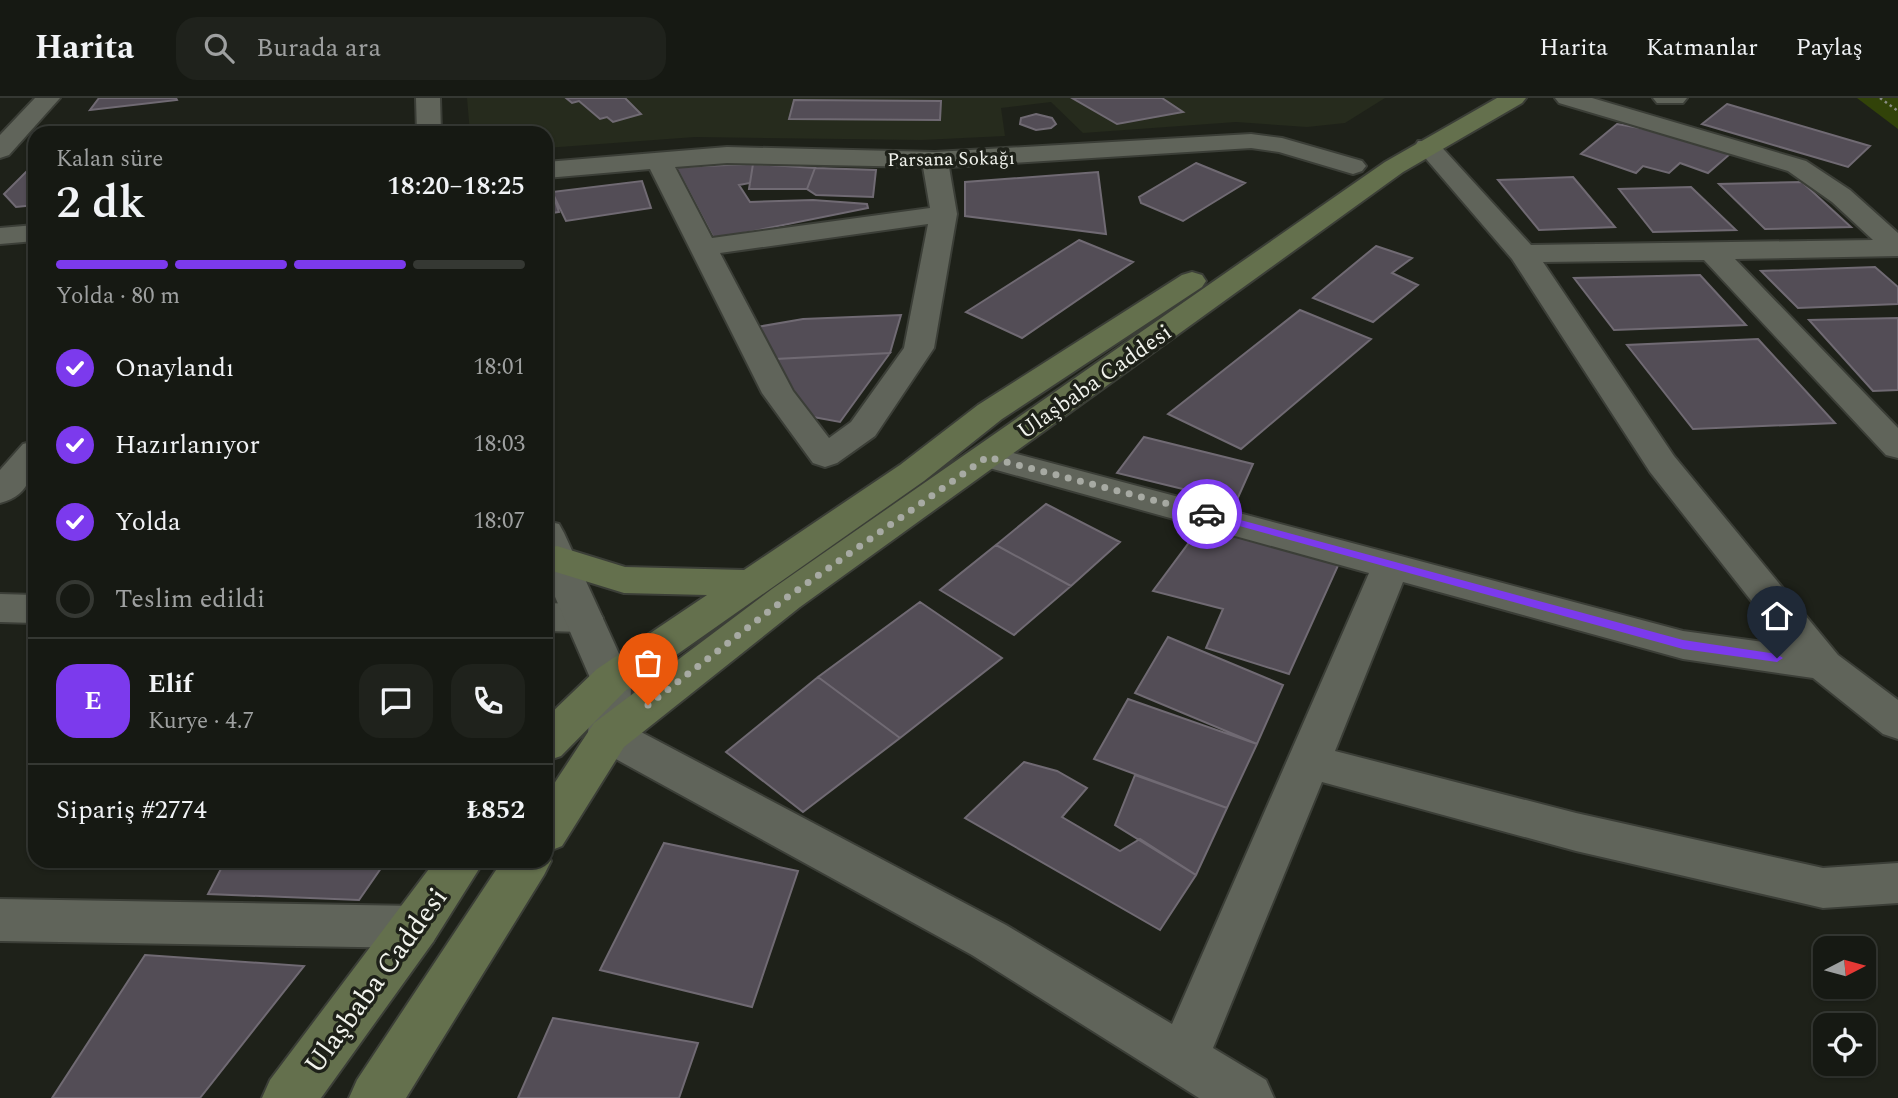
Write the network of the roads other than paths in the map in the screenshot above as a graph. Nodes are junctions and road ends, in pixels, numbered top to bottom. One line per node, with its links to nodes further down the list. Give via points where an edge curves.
1 (48, 98): 10 (street)
2 (428, 98): 8 (street)
3 (1460, 98): 13 (main road, Ulaşbaba Caddesi)
4 (1514, 98): 9 (main road, Ulaşbaba Caddesi)
5 (1567, 98): 19 (street, via 1797,166 1841,196)
6 (1665, 98): 7 (street)
7 (1675, 98)
8 (429, 126)
9 (1427, 146): 21 (street); 23 (main road, Ulaşbaba Caddesi)
10 (0, 150)
11 (658, 159): 12 (street, Parsana Sokağı, via 776,155); 14 (street, Parsana Sokağı); 18 (street)
12 (935, 160): 13 (street, Parsana Sokağı, via 1251,141); 15 (street)
13 (1353, 166): 29 (main road, Ulaşbaba Caddesi, via 1204,273 990,412 912,473)
14 (553, 169)
15 (944, 214): 18 (street); 18 (street, via 919,348 863,429 825,456 778,393)
16 (28, 233): 17 (street)
17 (0, 236)
18 (705, 247)
19 (1898, 248): 20 (street)
20 (1712, 251): 21 (street); 22 (street)
21 (1523, 254): 33 (street, via 1662,464)
22 (1898, 448)
23 (987, 457): 28 (street); 36 (main road, Ulaşbaba Caddesi, via 786,598)
24 (28, 459): 25 (street)
25 (0, 492)
26 (553, 547): 29 (main road, via 624,580)
27 (553, 557): 32 (street)
28 (1392, 564): 33 (street, via 1683,645); 38 (street)
29 (752, 583): 34 (main road, Ulaşbaba Caddesi)
30 (0, 608): 31 (street)
31 (28, 609)
32 (564, 618): 34 (street)
33 (1824, 664): 35 (street)
34 (611, 680): 36 (street); 37 (main road, Ulaşbaba Caddesi)
35 (1898, 723)
36 (610, 735): 39 (main road, Ulaşbaba Caddesi); 45 (street, via 989,940)
37 (553, 737)
38 (1308, 761): 42 (street, via 1576,832 1823,888); 45 (street)
39 (553, 822)
40 (456, 868): 44 (main road, Ulaşbaba Caddesi)
41 (524, 868): 47 (main road)
42 (1898, 883)
43 (0, 920): 44 (street)
44 (416, 927): 46 (main road, Ulaşbaba Caddesi)
45 (1183, 1059): 48 (street)
46 (289, 1098)
47 (376, 1098)
48 (1247, 1098)

